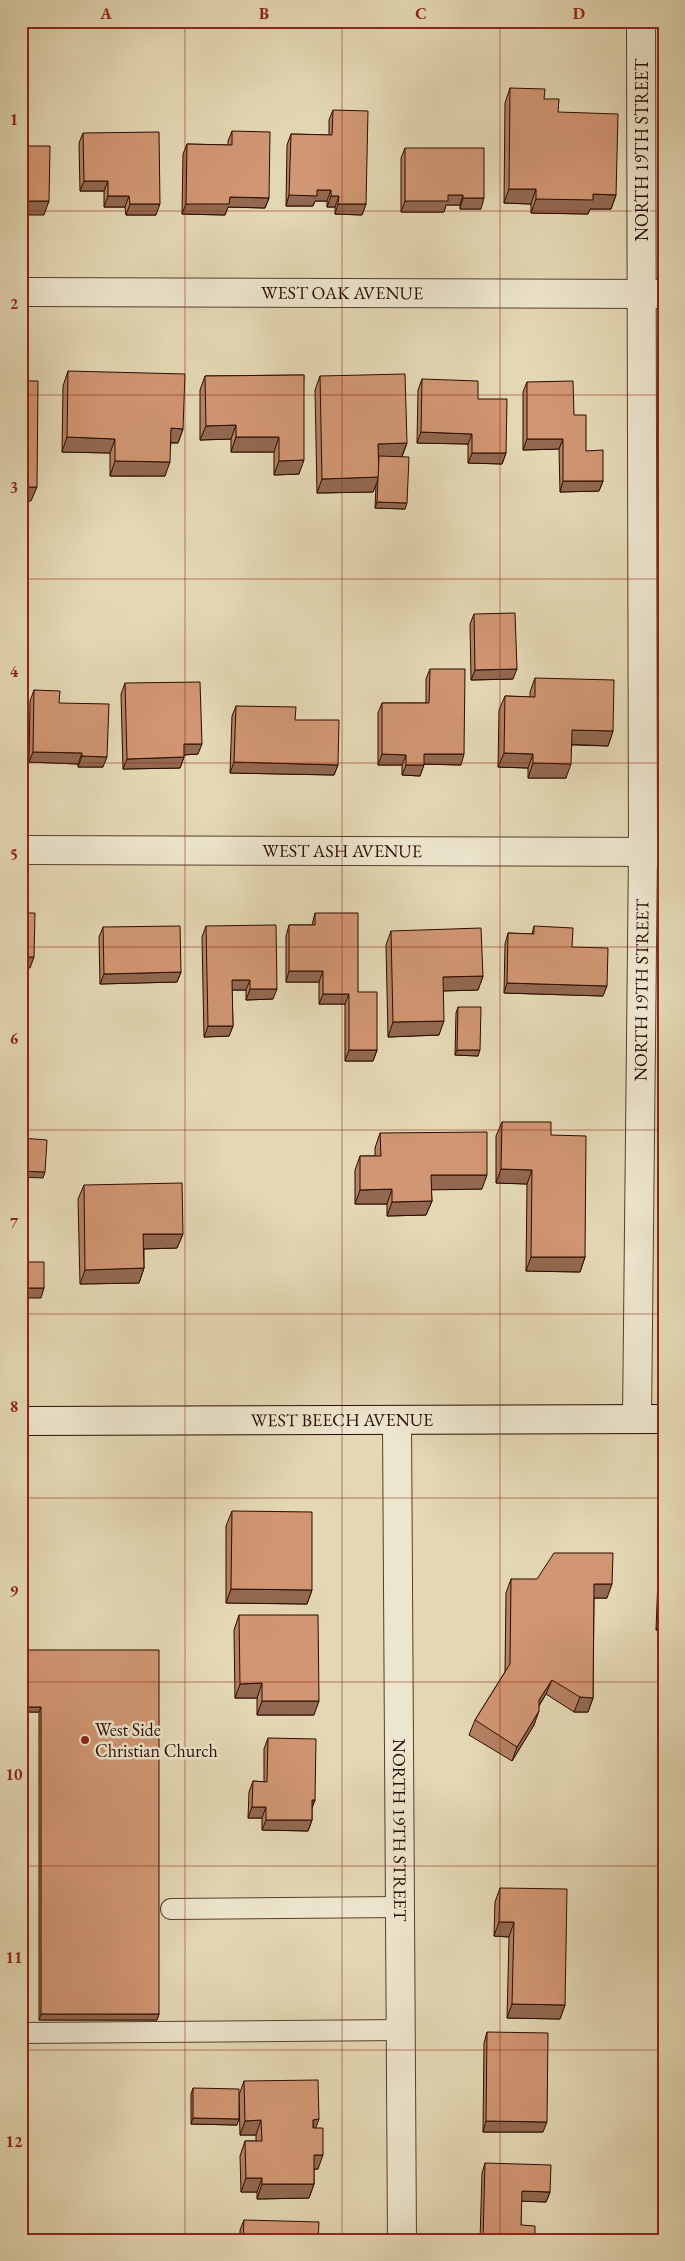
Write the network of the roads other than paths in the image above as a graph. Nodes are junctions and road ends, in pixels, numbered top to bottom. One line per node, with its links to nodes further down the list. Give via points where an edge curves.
1 (641, 21): 3 (street, NORTH 19TH STREET)
2 (21, 292): 3 (street, WEST OAK AVENUE)
3 (653, 294): 5 (street, NORTH 19TH STREET)
4 (21, 850): 5 (street, WEST ASH AVENUE)
5 (653, 852): 6 (street, NORTH 19TH STREET)
6 (650, 1419): 8 (street, WEST BEECH AVENUE)
7 (21, 1421): 8 (street, WEST BEECH AVENUE)
8 (397, 1421): 9 (street, NORTH 19TH STREET)
9 (400, 1906): 10 (lane); 11 (street, NORTH 19TH STREET)
10 (171, 1909)
11 (401, 2030): 12 (lane); 13 (street, NORTH 19TH STREET)
12 (21, 2033)
13 (402, 2240)

